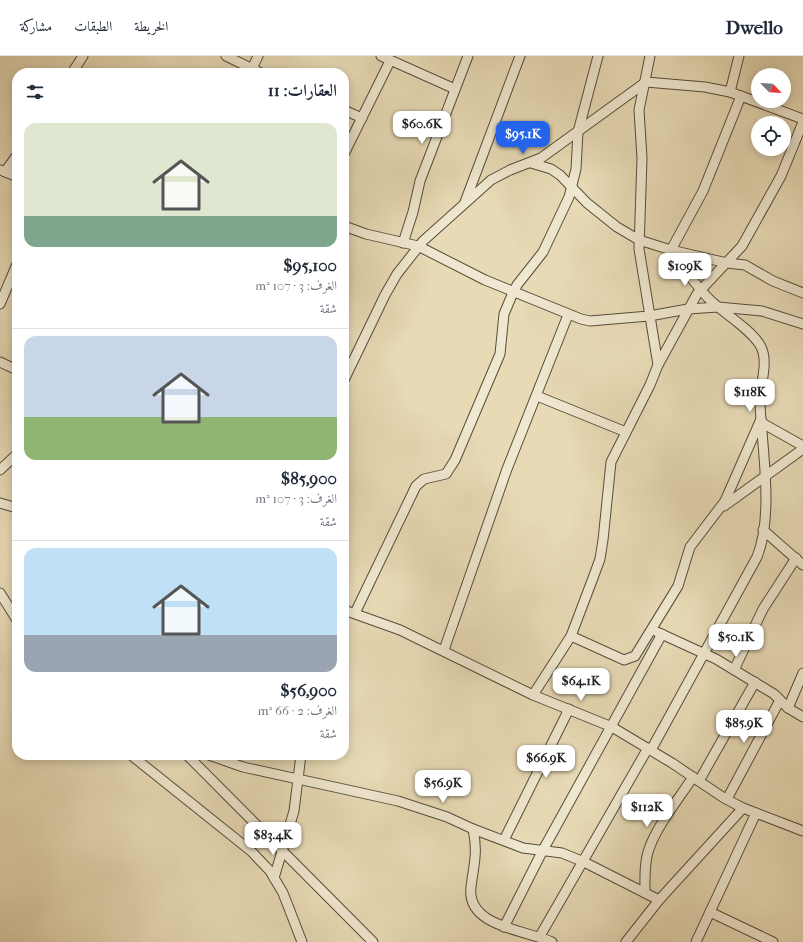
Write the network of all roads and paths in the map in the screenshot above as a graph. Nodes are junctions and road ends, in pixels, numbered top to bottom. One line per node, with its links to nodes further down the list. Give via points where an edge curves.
1 (83, 56): 11 (street)
2 (226, 56): 12 (street)
3 (258, 56): 13 (street)
4 (381, 56): 10 (street)
5 (468, 56): 15 (street)
6 (520, 56): 27 (street)
7 (598, 56): 21 (street)
8 (650, 56): 14 (street)
9 (738, 56): 16 (street)
10 (390, 61): 15 (street); 19 (street)
11 (75, 68)
12 (247, 68)
13 (255, 68)
14 (646, 82): 16 (street, via 705,87); 21 (street); 29 (street, via 639,110 642,158)
15 (455, 90): 30 (street, via 420,181)
16 (730, 92): 17 (street)
17 (741, 96): 20 (street); 32 (street, via 703,191)
18 (349, 112): 19 (street)
19 (362, 118): 22 (street)
20 (803, 120): 33 (street, via 771,195 742,246)
21 (578, 132): 24 (street); 26 (street, via 576,169)
22 (349, 144)
23 (12, 161): 25 (street)
24 (531, 163): 26 (street, via 555,172); 27 (street, via 499,175)
25 (3, 171)
26 (572, 186): 29 (street, via 600,214); 36 (street, via 543,252)
27 (464, 204): 31 (street)
28 (349, 228): 30 (street)
29 (639, 240): 32 (street); 42 (street)
30 (403, 242): 31 (street)
31 (418, 246): 36 (street); 47 (street, via 385,295)
32 (671, 250): 33 (street); 35 (street)
33 (727, 263): 35 (street); 37 (street, via 745,265 773,281)
34 (12, 276): 38 (street)
35 (701, 290): 39 (street); 40 (street)
36 (513, 292): 41 (street); 65 (street, via 504,314 500,354 455,460 446,474 424,479 416,486)
37 (803, 293)
38 (0, 304)
39 (718, 307): 40 (street); 43 (street, via 762,311); 49 (street, via 753,337 763,352)
40 (688, 309): 42 (street); 45 (street)
41 (568, 315): 42 (street, via 590,321); 48 (street)
42 (649, 316): 45 (street)
43 (803, 324)
44 (0, 362): 46 (street)
45 (658, 365): 50 (street)
46 (12, 368)
47 (349, 370)
48 (537, 396): 50 (street); 69 (street, via 494,506)
49 (761, 421): 51 (street); 55 (street); 58 (street)
50 (626, 432): 68 (street, via 610,467 600,558)
51 (803, 446)
52 (803, 449): 55 (street)
53 (12, 459): 54 (street)
54 (0, 470)
55 (765, 477): 58 (street); 59 (street)
56 (0, 503): 57 (street)
57 (12, 507)
58 (721, 508): 66 (street, via 690,547 678,586)
59 (763, 530): 60 (street); 70 (street, via 757,558)
60 (796, 558): 61 (street); 71 (street, via 763,610)
61 (803, 565)
62 (0, 593): 63 (street)
63 (12, 612)
64 (349, 612): 65 (street)
65 (354, 613): 69 (street)
66 (653, 630): 67 (street); 68 (street, via 636,656 624,660)
67 (662, 634): 70 (street); 79 (street)
68 (571, 636): 74 (street)
69 (444, 650): 74 (street)
70 (705, 654): 71 (street); 80 (street)
71 (734, 670): 73 (street)
72 (803, 673): 76 (street)
73 (755, 682): 75 (street); 86 (street)
74 (533, 695): 77 (street)
75 (780, 700): 76 (street); 87 (street)
76 (788, 708): 78 (street)
77 (569, 709): 79 (street); 92 (street)
78 (803, 718)
79 (612, 727): 80 (street); 93 (street)
80 (649, 749): 86 (street); 95 (street)
81 (137, 760): 96 (street, via 252,852)
82 (192, 760): 94 (street)
83 (223, 760): 85 (street, via 243,767)
84 (300, 760): 85 (street)
85 (298, 778): 90 (street, via 398,801 447,817); 94 (street, via 294,811)
86 (696, 779): 87 (street); 97 (street, via 648,850)
87 (727, 800): 88 (street)
88 (743, 808): 89 (street); 98 (street)
89 (756, 813): 91 (street); 99 (street)
90 (473, 829): 92 (street); 100 (street, via 477,855 470,896 473,906 482,915)
91 (803, 831)
92 (504, 840): 93 (street, via 523,848)
93 (543, 850): 95 (street, via 562,853); 100 (street)
94 (283, 851): 96 (street); 103 (street)
95 (582, 861): 97 (street); 101 (street)
96 (274, 878): 102 (street, via 283,893)
97 (645, 893): 98 (street)
98 (658, 900): 105 (street)
99 (710, 912): 106 (street); 107 (street)
100 (504, 927): 101 (street)
101 (540, 936): 104 (street)
102 (302, 942)
103 (373, 942)
104 (552, 942)
105 (626, 942)
106 (696, 942)
107 (773, 942)

